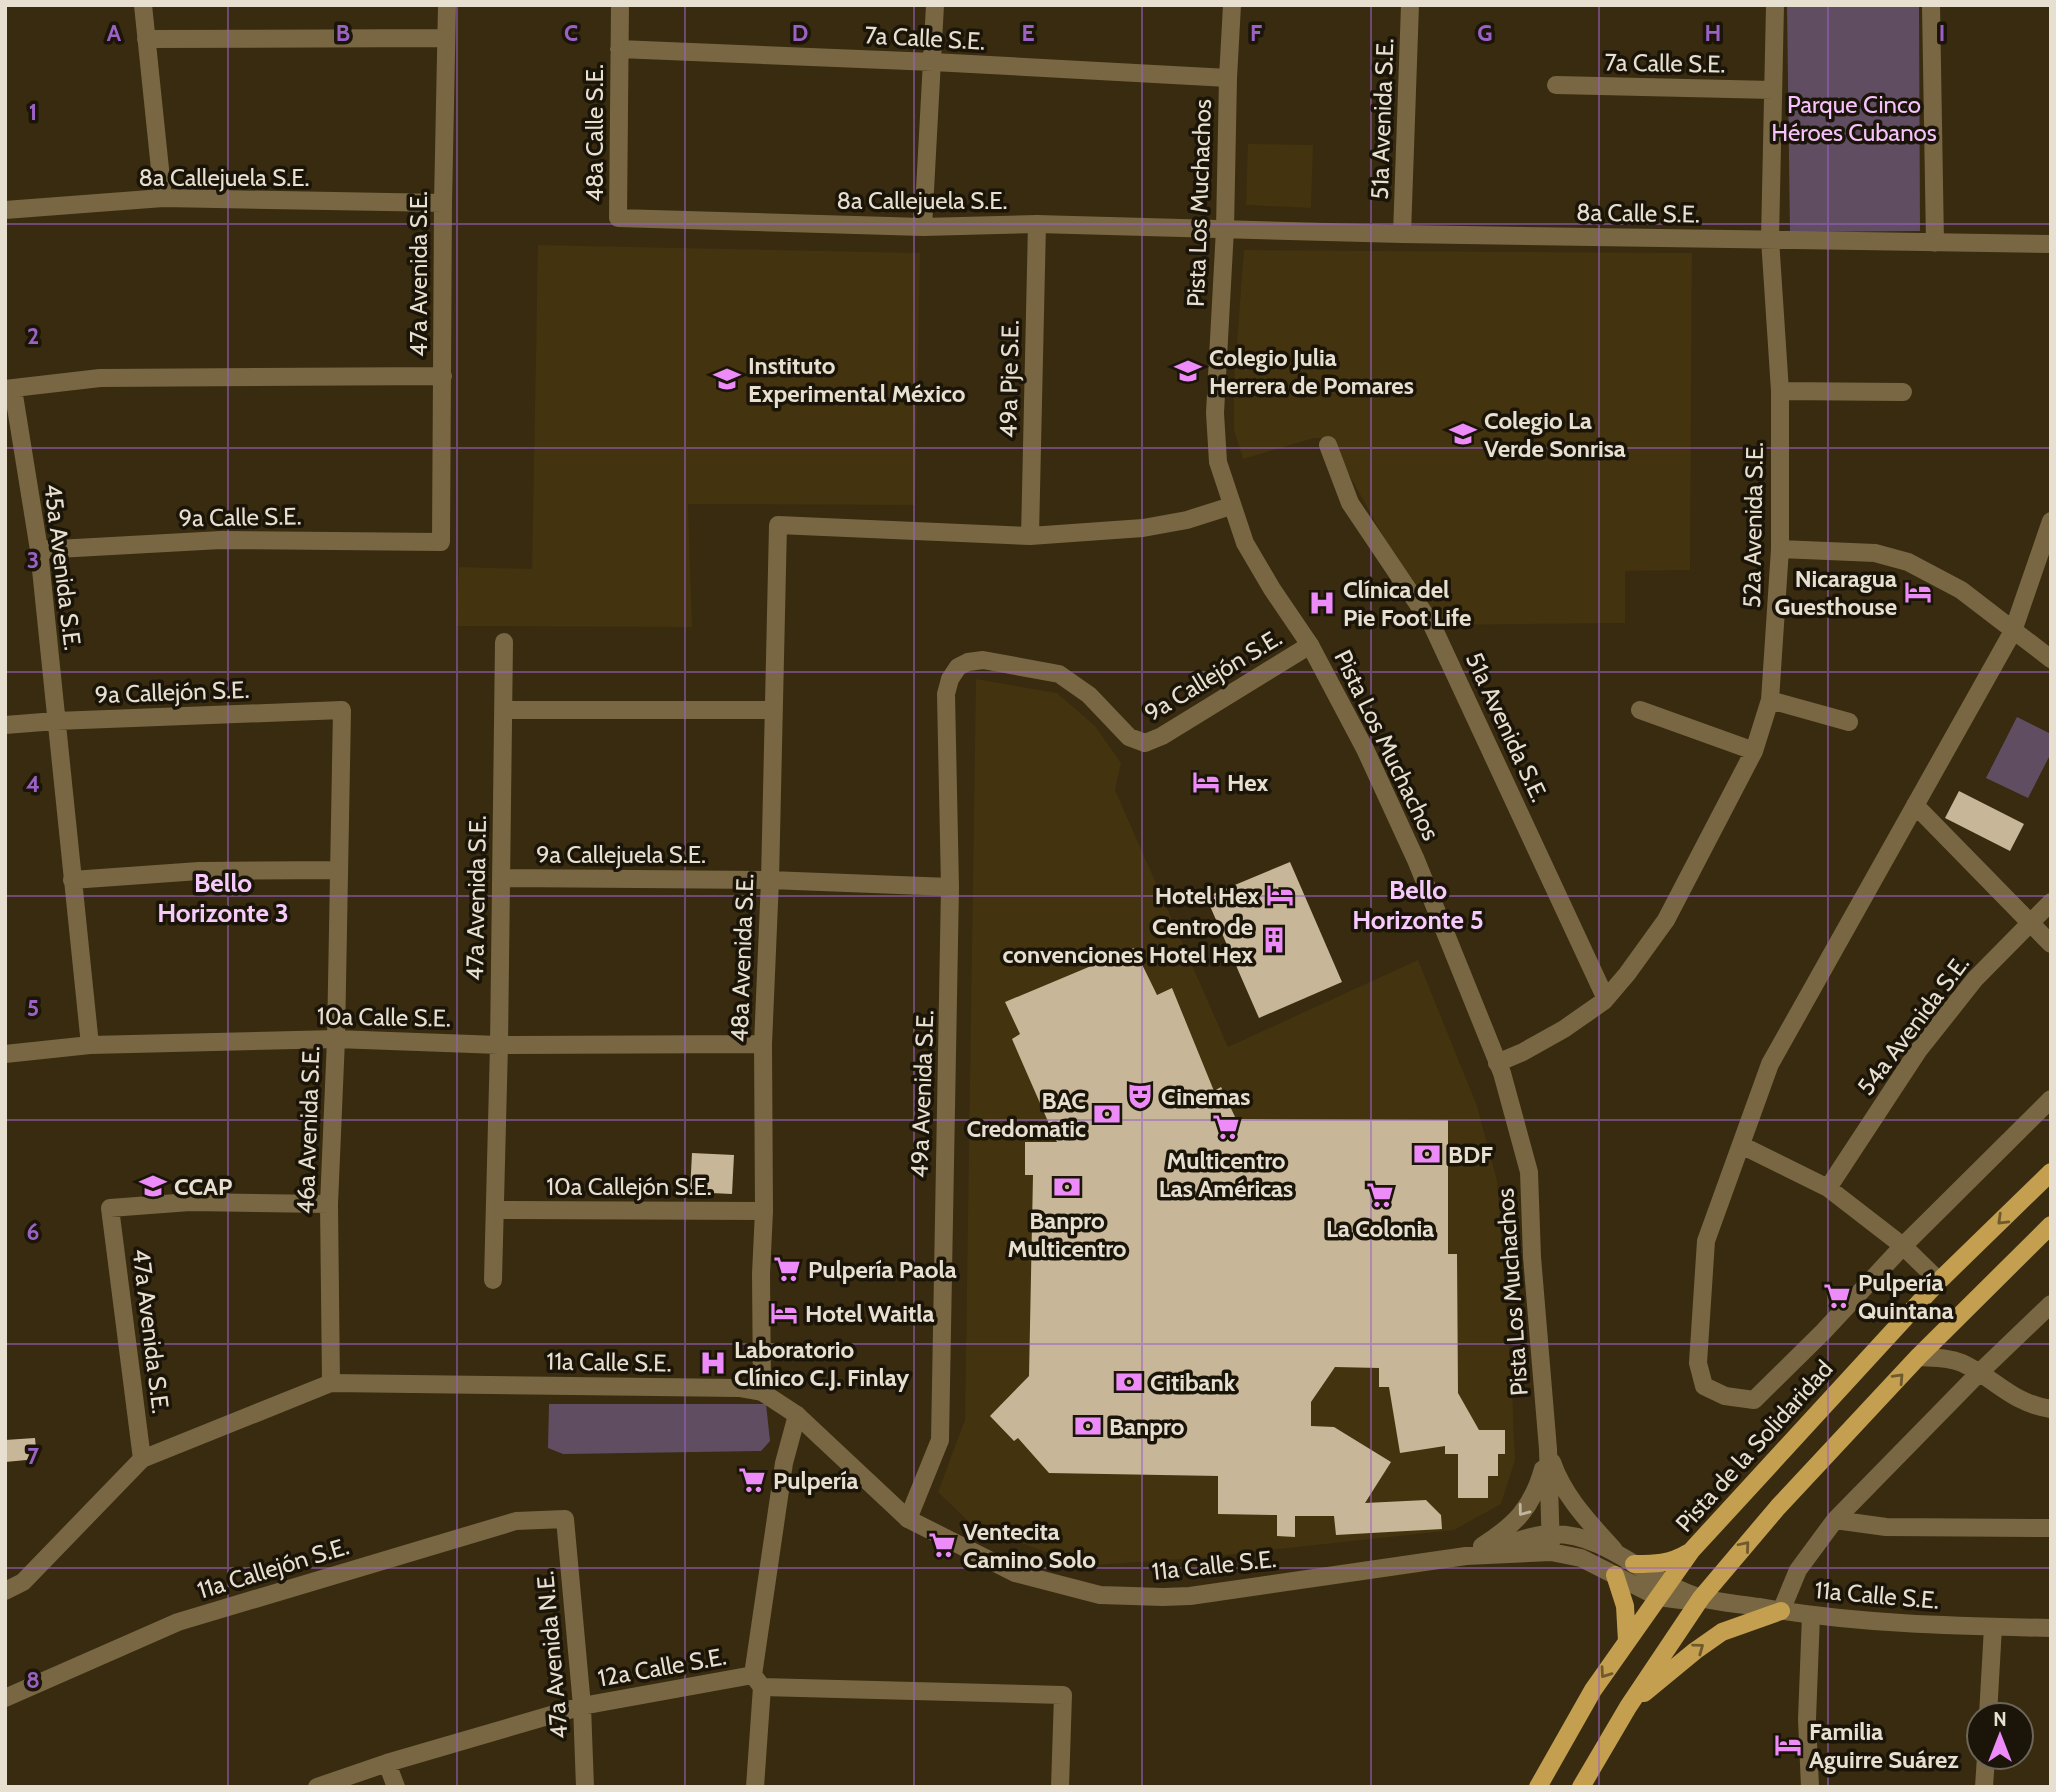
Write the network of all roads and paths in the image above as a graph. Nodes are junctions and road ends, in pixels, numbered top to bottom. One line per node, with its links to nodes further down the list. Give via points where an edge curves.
1 (143, 5): 10 (street)
2 (447, 5): 9 (street, 47a Avenida S.E.)
3 (620, 5): 11 (street, 48a Calle S.E.)
4 (935, 5): 12 (street)
5 (1233, 5): 13 (street, Pista Los Muchachos)
6 (1410, 5): 23 (street, 51a Avenida S.E.)
7 (1775, 5): 15 (street, 52a Avenida S.E.)
8 (1931, 5): 25 (street)
9 (446, 37): 10 (street); 17 (street, 47a Avenida S.E.)
10 (146, 39): 16 (street)
11 (619, 49): 12 (street, 7a Calle S.E.); 19 (street, 48a Calle S.E.)
12 (933, 62): 13 (street, 7a Calle S.E.); 21 (street)
13 (1228, 78): 22 (street, Pista Los Muchachos)
14 (1556, 85): 15 (street, 7a Calle S.E.)
15 (1773, 90): 24 (street, 52a Avenida S.E.)
16 (163, 198): 17 (street, 8a Callejuela S.E.); 18 (street, 8a Callejuela S.E.)
17 (443, 203): 27 (street, 47a Avenida S.E.)
18 (5, 210)
19 (618, 218): 21 (street, 8a Callejuela S.E.)
20 (1037, 224): 21 (street, 8a Callejuela S.E.); 22 (street, 8a Callejuela S.E.); 34 (street, 49a Pje S.E.)
21 (923, 227)
22 (1225, 229): 23 (street, 8a Calle S.E.); 32 (street, Pista Los Muchachos, via 1215,413 1218,462)
23 (1402, 234): 24 (street, 8a Calle S.E.)
24 (1770, 239): 25 (street, 8a Calle S.E.); 29 (street, 52a Avenida S.E.)
25 (1935, 243): 26 (street, 8a Calle S.E.)
26 (2051, 244)
27 (443, 376): 28 (street, via 100,377); 35 (street, 47a Avenida S.E.)
28 (9, 389): 37 (street, 45a Avenida S.E.)
29 (1780, 391): 30 (street); 36 (street, 52a Avenida S.E.)
30 (1903, 392)
31 (1328, 445): 61 (street, 51a Avenida S.E., via 1350,503 1433,625)
32 (1231, 506): 34 (street, via 1143,528); 40 (street, Pista Los Muchachos, via 1245,543)
33 (2051, 521): 38 (street)
34 (1031, 536): 46 (street, 48a Avenida S.E., via 778,526)
35 (442, 542): 37 (street, 9a Calle S.E., via 220,540)
36 (1780, 549): 38 (street, via 1875,553 1908,562 1961,590); 43 (street, 52a Avenida S.E.)
37 (39, 550): 48 (street, 45a Avenida S.E.)
38 (2013, 631): 41 (street); 52 (street)
39 (504, 642): 45 (street, 47a Avenida S.E.)
40 (1310, 645): 42 (street, 9a Callejón S.E., via 1145,743 1129,737 1089,695 1059,674 984,660); 67 (street, Pista Los Muchachos, via 1416,860)
41 (2051, 659)
42 (958, 667): 57 (street, 49a Avenida S.E., via 946,694)
43 (1770, 700): 49 (street); 51 (street, 52a Avenida S.E.)
44 (342, 710): 48 (street, 9a Callejón S.E.); 53 (street, 46a Avenida S.E.)
45 (503, 710): 46 (street); 54 (street, 47a Avenida S.E.)
46 (773, 710): 56 (street, 48a Avenida S.E.)
47 (1640, 710): 51 (street)
48 (56, 721): 50 (street, 9a Callejón S.E.); 55 (street, 45a Avenida S.E.)
49 (1849, 722)
50 (5, 725)
51 (1754, 751): 61 (street, 52a Avenida S.E., via 1666,920)
52 (1915, 804): 59 (street); 69 (street, via 1770,1065)
53 (339, 870): 55 (street, via 199,871); 62 (street, 46a Avenida S.E.)
54 (501, 878): 56 (street, 9a Callejuela S.E.); 65 (street, 47a Avenida S.E.)
55 (72, 880): 64 (street, 45a Avenida S.E.)
56 (770, 880): 57 (street, 9a Callejuela S.E.); 63 (street, 48a Avenida S.E.)
57 (950, 887): 89 (street, 49a Avenida S.E., via 940,1440)
58 (2051, 902): 59 (street, 54a Avenida S.E.)
59 (2031, 923): 60 (street); 71 (street, 54a Avenida S.E., via 1975,979 1918,1051)
60 (2051, 944)
61 (1604, 1001): 67 (street, via 1564,1029)
62 (336, 1039): 64 (street, 10a Calle S.E.); 65 (street, 10a Calle S.E.); 72 (street, 46a Avenida S.E.)
63 (763, 1044): 65 (street, 10a Calle S.E.); 74 (street, 48a Avenida S.E.)
64 (90, 1045): 66 (street, 10a Calle S.E.)
65 (499, 1045): 73 (street, 47a Avenida S.E.)
66 (5, 1054)
67 (1497, 1063): 86 (street, Pista Los Muchachos, via 1529,1172)
68 (2051, 1099): 76 (street)
69 (1741, 1146): 71 (street); 76 (street, via 1706,1241 1698,1363 1704,1386 1725,1396 1754,1400)
70 (2051, 1172): 78 (main road, Pista de la Solidaridad, one-way to 78)
71 (1828, 1188): 76 (street)
72 (330, 1204): 82 (street, 46a Avenida S.E.); 87 (street, 47a Avenida S.E., via 190,1202 110,1208)
73 (495, 1210): 74 (street, 10a Callejón S.E.); 77 (street, 47a Avenida S.E.)
74 (764, 1211): 83 (street, 48a Avenida S.E.)
75 (2051, 1225): 80 (main road)
76 (1903, 1246): 78 (street)
77 (493, 1280)
78 (1939, 1281): 93 (main road, Pista de la Solidaridad)
79 (2051, 1304): 81 (street)
80 (1918, 1357): 81 (street, via 1948,1359); 99 (main road, one-way to 80, via 1778,1507)
81 (1979, 1374): 84 (street, via 2012,1396); 90 (street)
82 (331, 1383): 83 (street, 11a Calle S.E., via 739,1388); 87 (street, 11a Calle S.E.)
83 (762, 1392): 85 (street, 11a Calle S.E.)
84 (2051, 1409)
85 (797, 1415): 89 (street, 11a Calle S.E.); 105 (street, via 783,1462)
86 (1548, 1449): 92 (street, Pista Los Muchachos); 94 (street, one-way to 94, via 1538,1485 1522,1515); 95 (street, via 1565,1489)
87 (142, 1459): 98 (street, 11a Calle S.E., via 23,1582)
88 (565, 1519): 106 (street, 11a Callejón S.E., via 516,1521 178,1622); 108 (street, 47a Avenida N.E.)
89 (908, 1519): 94 (street, 11a Calle S.E., via 1015,1573 1100,1595 1190,1596)
90 (1835, 1520): 91 (street, via 1886,1527); 100 (street, via 1798,1570)
91 (2051, 1528)
92 (1550, 1543): 94 (street, 11a Calle S.E.); 95 (street, 11a Calle S.E., via 1560,1534); 96 (street, 11a Calle S.E.)
93 (1691, 1551): 95 (main road, via 1659,1564); 97 (main road, Pista de la Solidaridad)
94 (1466, 1556)
95 (1626, 1560): 97 (street, 11a Calle S.E.)
96 (1615, 1575): 97 (street, 11a Calle S.E.); 104 (main road, via 1625,1606)
97 (1663, 1590): 99 (street, 11a Calle S.E.); 104 (main road, Pista de la Solidaridad)
98 (5, 1591)
99 (1701, 1598): 100 (street, 11a Calle S.E.); 109 (main road)
100 (1782, 1611): 101 (street, 11a Calle S.E.); 109 (main road, one-way to 100, via 1722,1632)
101 (1811, 1615): 102 (street, 11a Calle S.E.); 118 (street)
102 (1993, 1627): 103 (street, 11a Calle S.E.); 107 (street)
103 (2051, 1628)
104 (1627, 1641): 116 (main road, Pista de la Solidaridad, one-way to 116, via 1593,1690)
105 (757, 1681): 108 (street, 12a Calle S.E.); 114 (street); 115 (street, 12a Calle S.E., via 1062,1695)
106 (5, 1698)
107 (1989, 1701)
108 (582, 1706): 110 (street, 12a Calle S.E.); 113 (street, 47a Avenida N.E.)
109 (1628, 1707): 117 (main road)
110 (387, 1763): 111 (street, 12a Calle S.E.); 112 (street)
111 (317, 1787)
112 (396, 1787)
113 (585, 1787)
114 (755, 1787)
115 (1060, 1787)
116 (1538, 1787)
117 (1581, 1787)
118 (1810, 1787)

